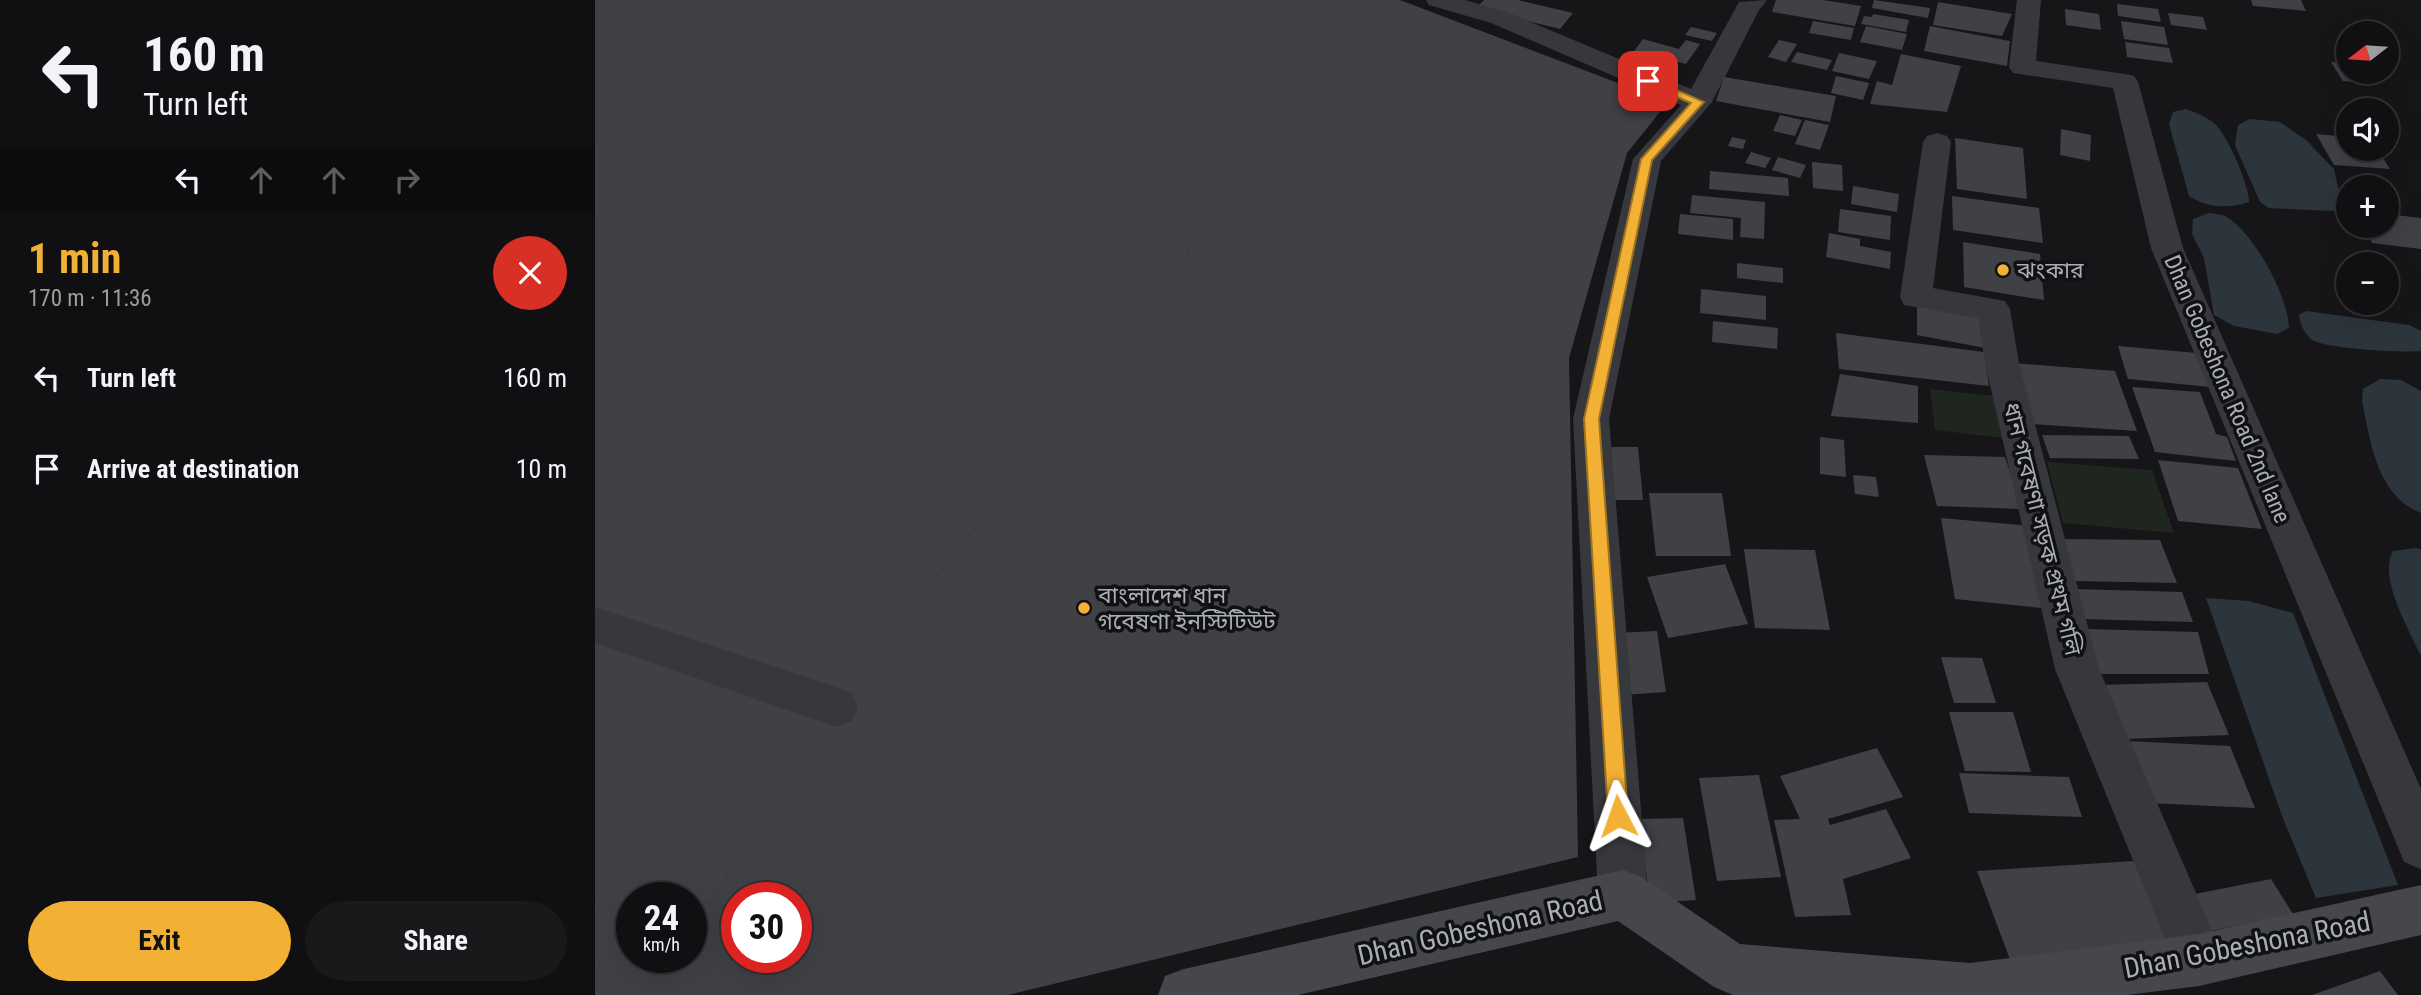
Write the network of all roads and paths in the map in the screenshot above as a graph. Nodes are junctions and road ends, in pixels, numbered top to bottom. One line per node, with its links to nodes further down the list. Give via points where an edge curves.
1 (1097, 0): 8 (path, via 960,105)
2 (1438, 0): 6 (street, via 1500,18)
3 (1755, 0): 6 (street)
4 (2029, 0): 11 (street, Dhan Gobeshona Road 2nd lane, via 2022,67 2125,82 2167,248)
5 (1377, 32): 8 (path)
6 (1698, 102): 12 (street, via 1647,159 1591,419)
7 (1937, 142): 15 (street, ধান গবেষণা সড়ক প্রথম গলি, via 1916,297 1993,309 2002,363 2077,669)
8 (1258, 172): 10 (path, via 1171,273 1125,343 852,681)
9 (595, 625): 10 (street)
10 (836, 708): 13 (path)
11 (2421, 845)
12 (1623, 895): 16 (street, Dhan Gobeshona Road, via 1732,969); 18 (street, Dhan Gobeshona Road)
13 (707, 906)
14 (2421, 910): 15 (street, Dhan Gobeshona Road)
15 (2199, 960): 17 (street, Dhan Gobeshona Road)
16 (1743, 983): 17 (street, Dhan Gobeshona Road)
17 (1971, 992)
18 (1184, 995)

